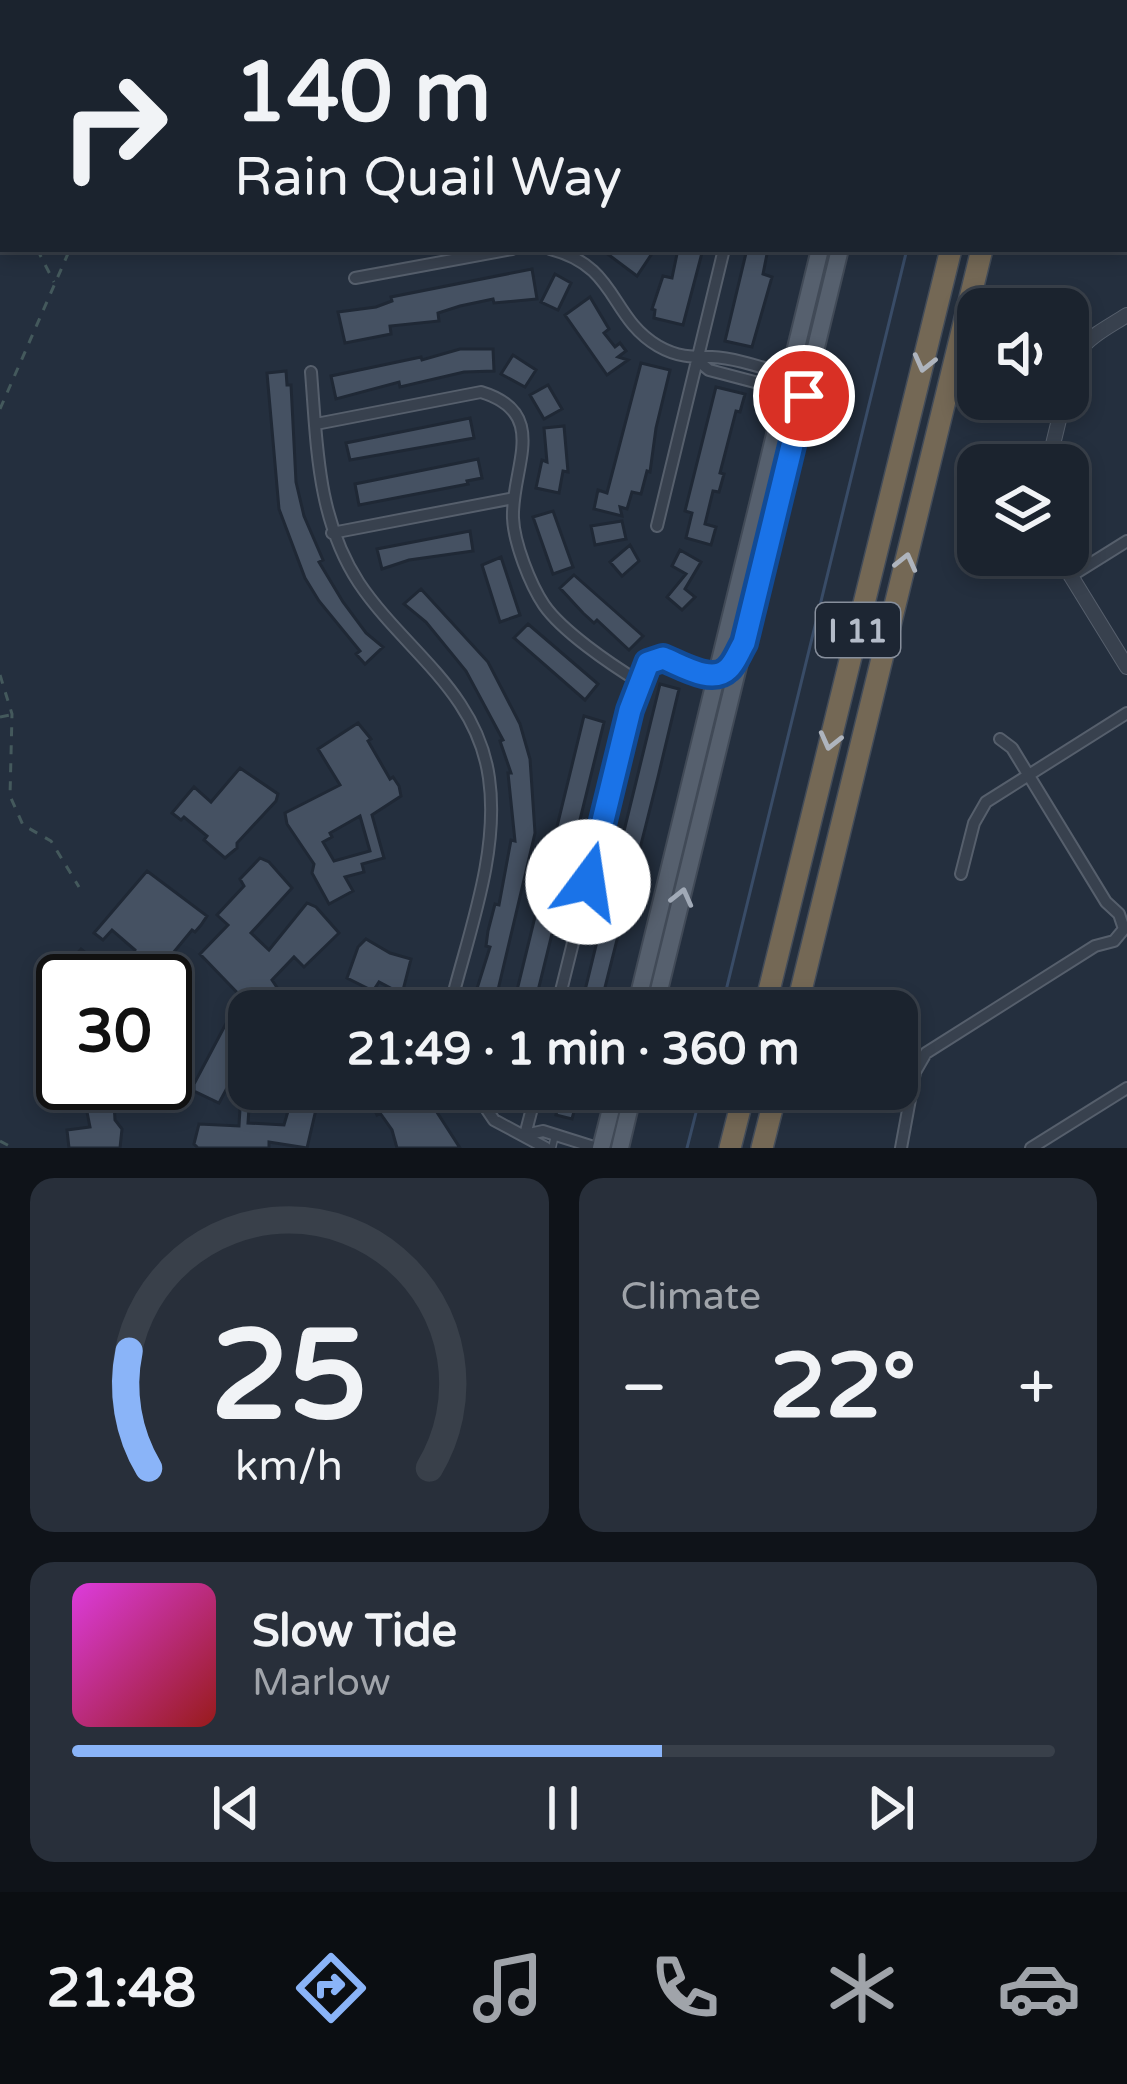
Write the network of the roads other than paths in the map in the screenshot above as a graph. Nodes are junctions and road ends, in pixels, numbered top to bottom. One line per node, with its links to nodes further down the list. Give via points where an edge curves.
1 (480, 252): 8 (street)
2 (559, 252): 11 (street, via 597,272 653,344)
3 (723, 252): 11 (street)
4 (819, 252): 13 (main road)
5 (839, 252): 13 (main road)
6 (951, 252): 33 (highway, I 11, one-way to 33)
7 (981, 252): 34 (highway, I 11, one-way to 7)
8 (356, 278)
9 (1127, 315): 10 (street)
10 (1089, 340)
11 (697, 360): 13 (street, via 710,370); 16 (street)
12 (311, 372): 14 (street)
13 (797, 386): 21 (main road); 23 (main road)
14 (316, 424): 15 (street, via 482,392 500,398 522,423); 17 (street)
15 (514, 498): 17 (street); 24 (street, via 514,527 545,608)
16 (657, 526)
17 (332, 533): 29 (street, via 360,584 460,701 489,774 490,844)
18 (1127, 542): 19 (street)
19 (1089, 565)
20 (1071, 576): 22 (street)
21 (744, 643): 23 (main road, via 727,671); 32 (main road, one-way to 21)
22 (1127, 667)
23 (710, 675): 24 (street, via 663,658 648,663); 31 (main road, via 712,694)
24 (638, 681): 30 (street)
25 (1127, 713): 27 (street)
26 (1000, 739): 27 (street)
27 (1028, 775): 28 (street, via 978,812); 48 (street, via 1124,929 926,1053)
28 (961, 874)
29 (454, 990)
30 (561, 990)
31 (640, 990)
32 (658, 990)
33 (769, 990)
34 (801, 990)
35 (1126, 1090): 49 (street)
36 (487, 1110): 42 (street)
37 (532, 1110): 42 (street)
38 (610, 1110): 44 (main road)
39 (629, 1110): 45 (main road)
40 (740, 1110): 46 (highway)
41 (772, 1110): 47 (highway)
42 (525, 1135): 43 (street, via 543,1131)
43 (551, 1144): 44 (street)
44 (599, 1148)
45 (620, 1148)
46 (730, 1148)
47 (762, 1148)
48 (901, 1148)
49 (1030, 1148)

